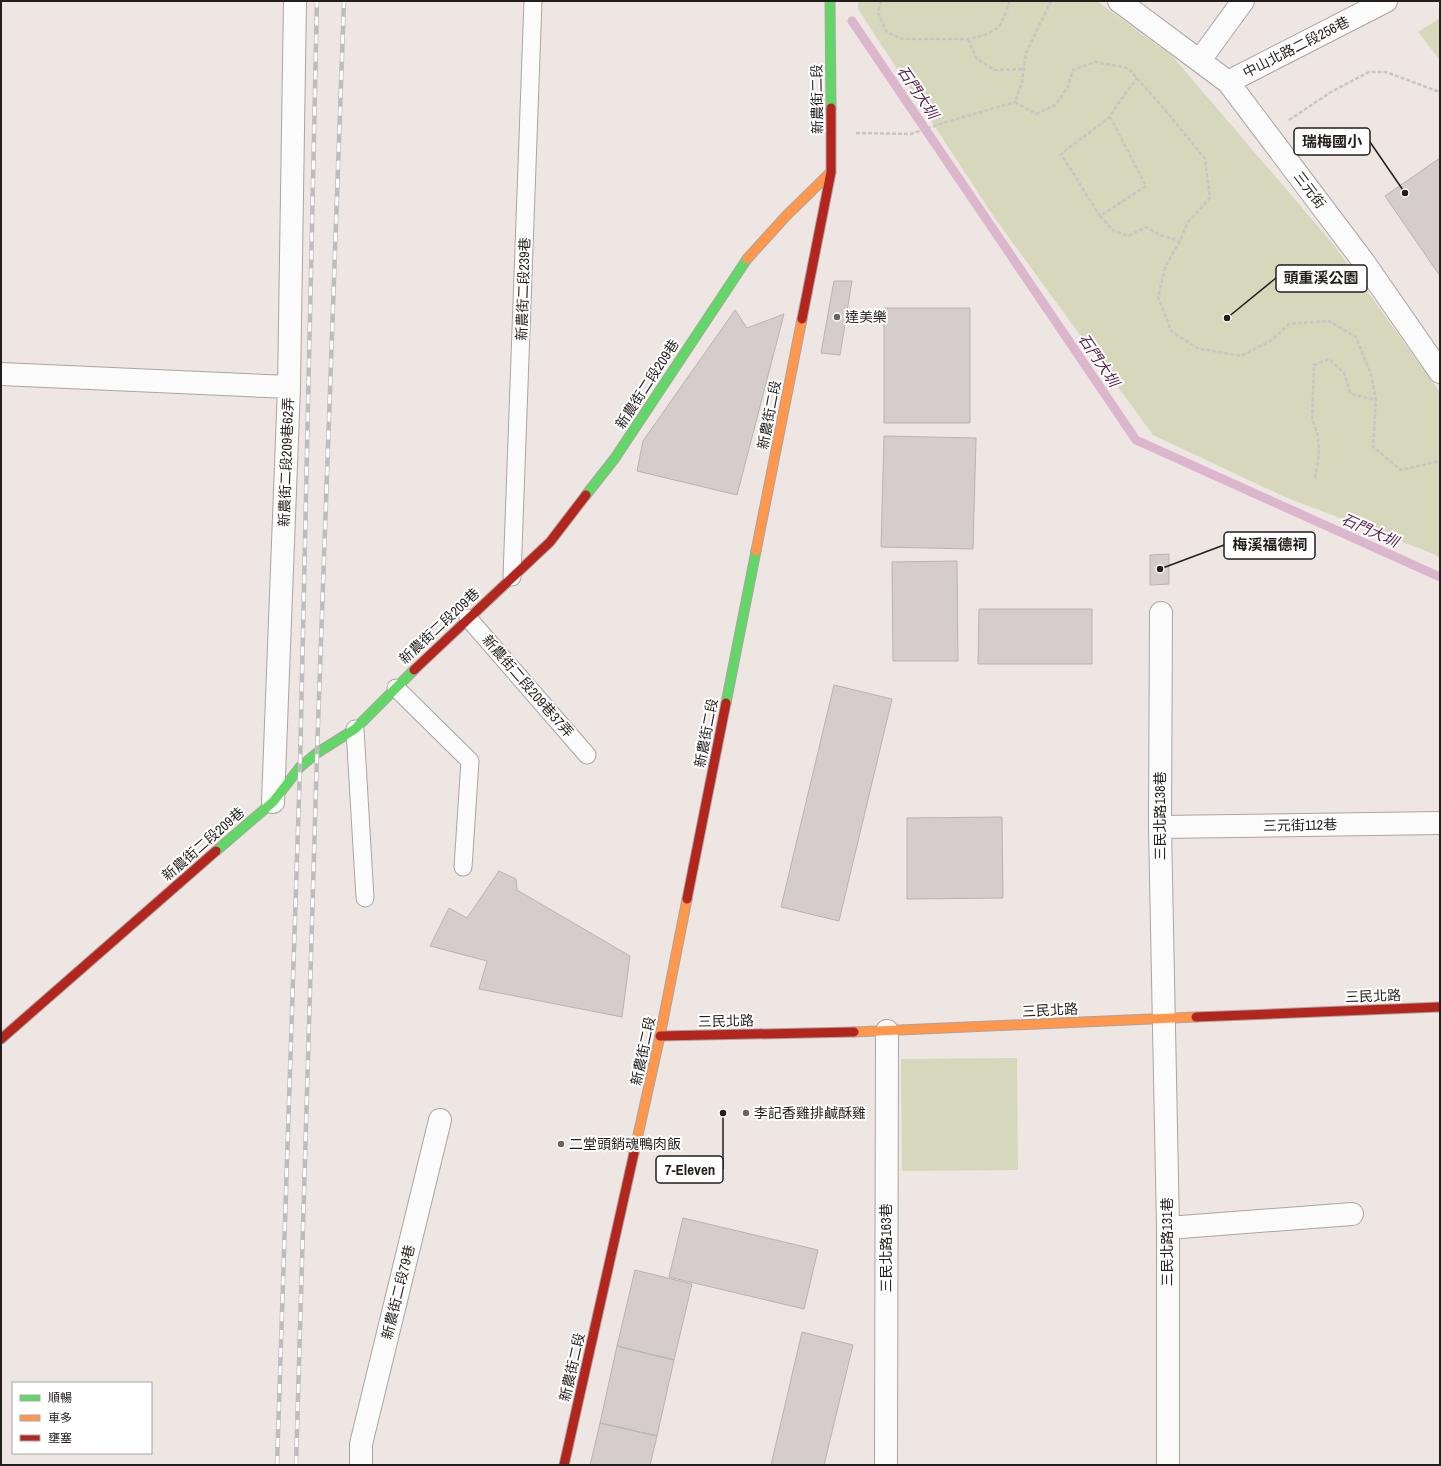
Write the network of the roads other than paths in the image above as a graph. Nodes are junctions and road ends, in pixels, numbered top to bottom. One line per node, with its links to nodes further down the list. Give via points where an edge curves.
1 (294, 1): 12 (street)
2 (533, 1): 13 (lane, 新農街二段239巷)
3 (830, 1): 9 (street, 新農街二段)
4 (1119, 1): 7 (street, 三元街)
5 (1243, 1): 7 (street)
6 (1386, 1): 8 (street, 中山北路二段256巷)
7 (1200, 60): 8 (street, 三元街)
8 (1228, 82): 10 (street, 三元街, via 1363,262)
9 (831, 172): 13 (street, 新農街二段209巷, via 745,261 615,458 550,542); 27 (street, 新農街二段)
10 (1440, 372)
11 (1, 374): 12 (street, 新農街二段209巷62弄)
12 (289, 387): 19 (street, 新農街二段209巷62弄)
13 (512, 577): 15 (street, 新農街二段209巷)
14 (1161, 614): 21 (street, 三民北路138巷)
15 (468, 618): 16 (street, 新農街二段209巷); 18 (lane, 新農街二段209巷37弄)
16 (396, 688): 17 (street, 新農街二段209巷); 22 (lane, via 470,761)
17 (355, 729): 19 (street, 新農街二段209巷, via 300,767); 23 (lane)
18 (587, 755)
19 (273, 802): 28 (street, 新農街二段209巷)
20 (1440, 823): 21 (street, 三元街112巷)
21 (1160, 827): 25 (street, 三民北路138巷)
22 (463, 867)
23 (365, 898)
24 (1440, 1007): 25 (street, 三民北路)
25 (1164, 1018): 26 (street, 三民北路); 31 (street, 三民北路131巷)
26 (887, 1031): 27 (street, 三民北路); 34 (street, 三民北路163巷)
27 (660, 1036): 33 (street, 新農街二段)
28 (1, 1039)
29 (440, 1120): 32 (street, 新農街二段79巷, via 361,1444)
30 (1352, 1214): 31 (street)
31 (1168, 1228): 35 (street, 三民北路131巷)
32 (361, 1465)
33 (564, 1465)
34 (886, 1465)
35 (1168, 1465)

